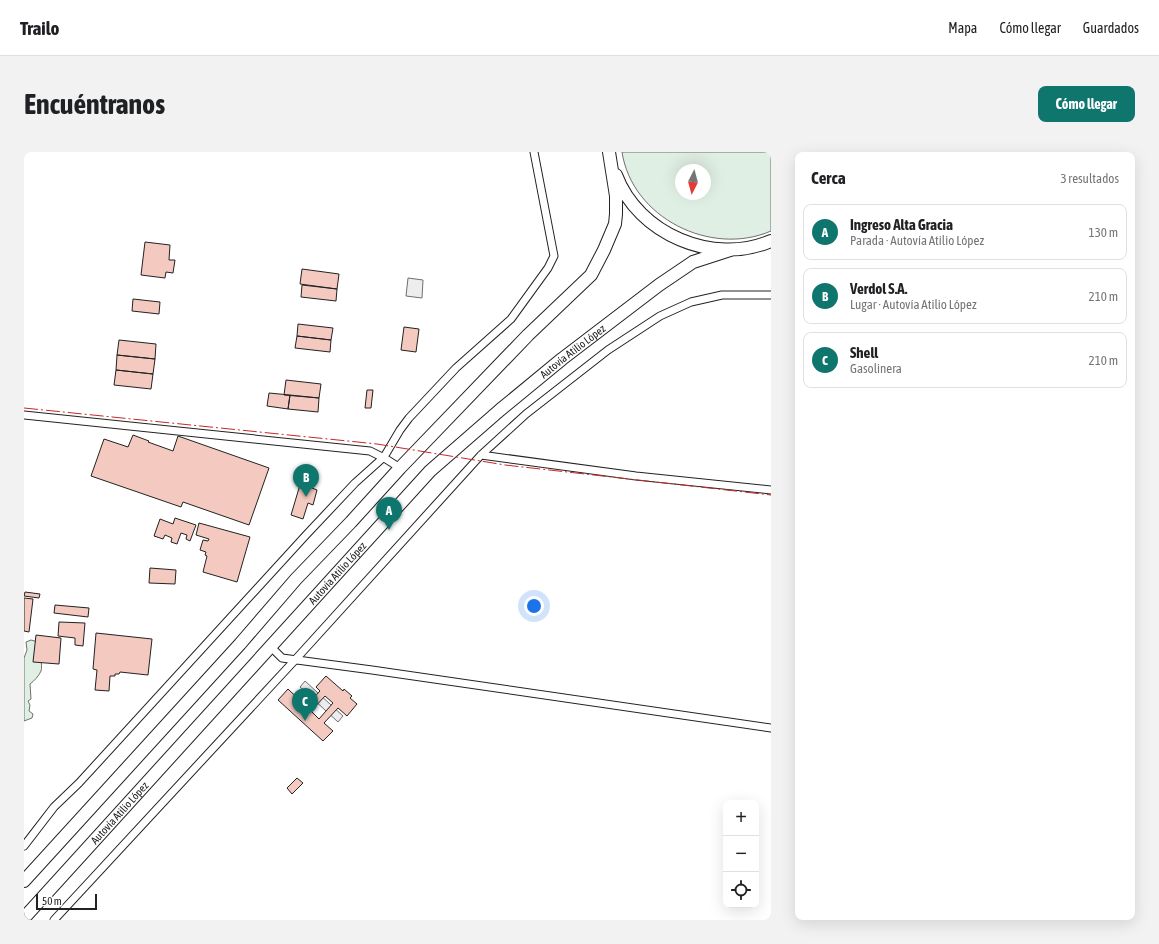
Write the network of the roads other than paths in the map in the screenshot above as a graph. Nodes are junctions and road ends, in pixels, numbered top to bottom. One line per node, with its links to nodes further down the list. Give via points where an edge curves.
1 (534, 152): 8 (street, via 554,256 511,319 456,368 409,418)
2 (610, 156): 4 (main road, Autovía Atilio López, via 628,197 655,226 691,244); 9 (main road, Autovía Atilio López, via 616,214 604,250 591,275 528,335)
3 (771, 241): 4 (main road, Autovía Atilio López)
4 (730, 250): 11 (main road, Autovía Atilio López, via 693,262 660,285 562,359 430,470)
5 (771, 295): 7 (street, via 722,294 692,302 660,316 596,359 526,414)
6 (24, 415): 8 (street, via 370,451)
7 (481, 455): 10 (street, via 636,476); 12 (street)
8 (384, 457): 9 (street); 14 (street, via 300,540 54,808)
9 (400, 468): 15 (main road, Autovía Atilio López, via 296,579)
10 (771, 490)
11 (270, 646): 12 (street, via 282,658); 16 (main road, Autovía Atilio López)
12 (295, 660): 13 (street); 17 (street)
13 (771, 728)
14 (24, 846)
15 (24, 881)
16 (24, 918)
17 (54, 920)

